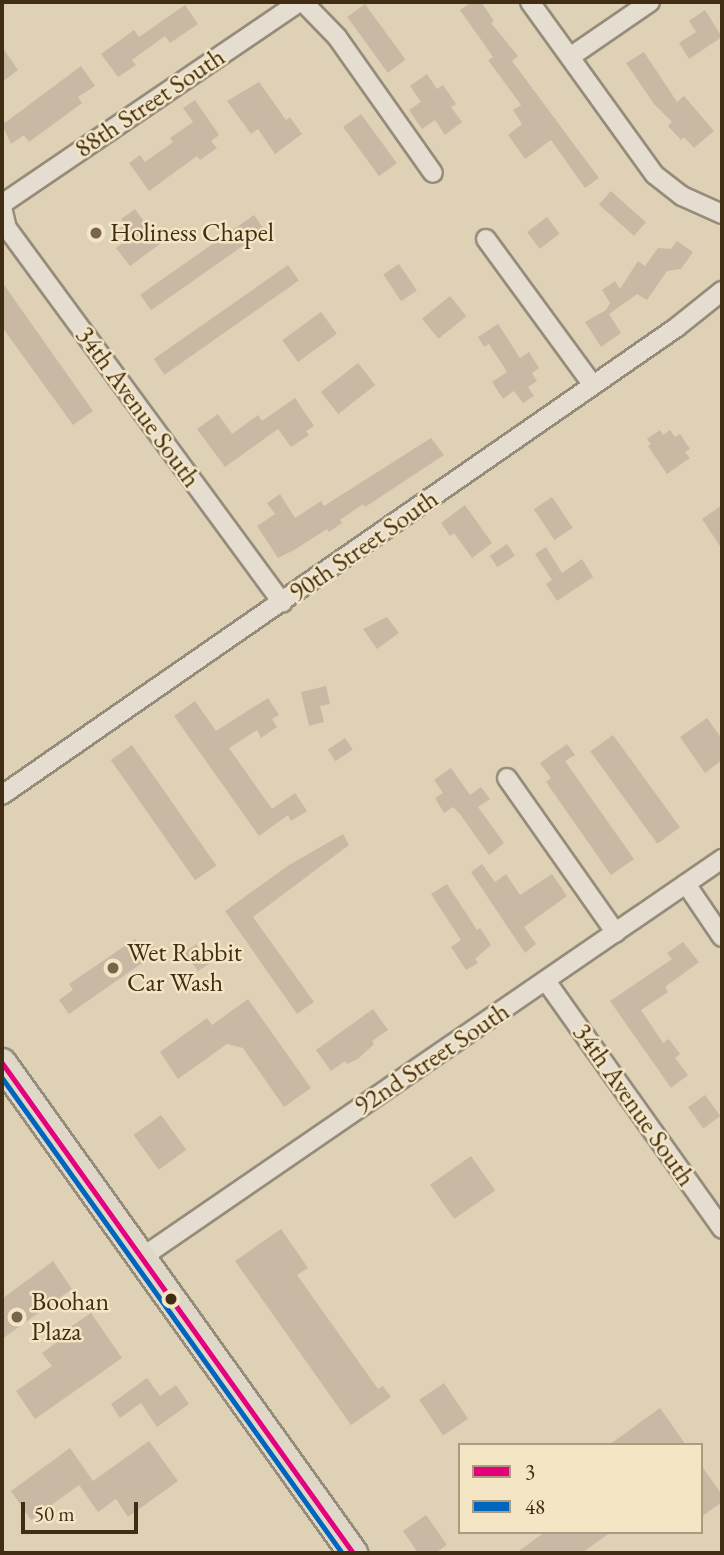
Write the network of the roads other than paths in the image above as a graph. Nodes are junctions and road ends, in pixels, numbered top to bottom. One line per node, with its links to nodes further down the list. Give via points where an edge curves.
1 (301, 2): 5 (street, via 337,37); 6 (street, 88th Street South)
2 (530, 2): 4 (street)
3 (650, 2): 4 (street)
4 (570, 57): 7 (street, via 655,175 681,196)
5 (433, 173)
6 (2, 205): 11 (street, 34th Avenue South, via 7,228)
7 (722, 214)
8 (486, 239): 10 (street)
9 (722, 291): 10 (street, 90th Street South)
10 (593, 385): 11 (street, 90th Street South)
11 (282, 603): 13 (street, 90th Street South)
12 (507, 778): 16 (street)
13 (2, 795)
14 (722, 859): 15 (street, 92nd Street South)
15 (686, 884): 16 (street, 92nd Street South); 17 (street)
16 (616, 933): 18 (street, 92nd Street South)
17 (722, 937)
18 (546, 981): 20 (street, 34th Avenue South); 21 (street, 92nd Street South)
19 (2, 1063): 21 (main road)
20 (722, 1229)
21 (141, 1258): 22 (main road)
22 (353, 1553)

